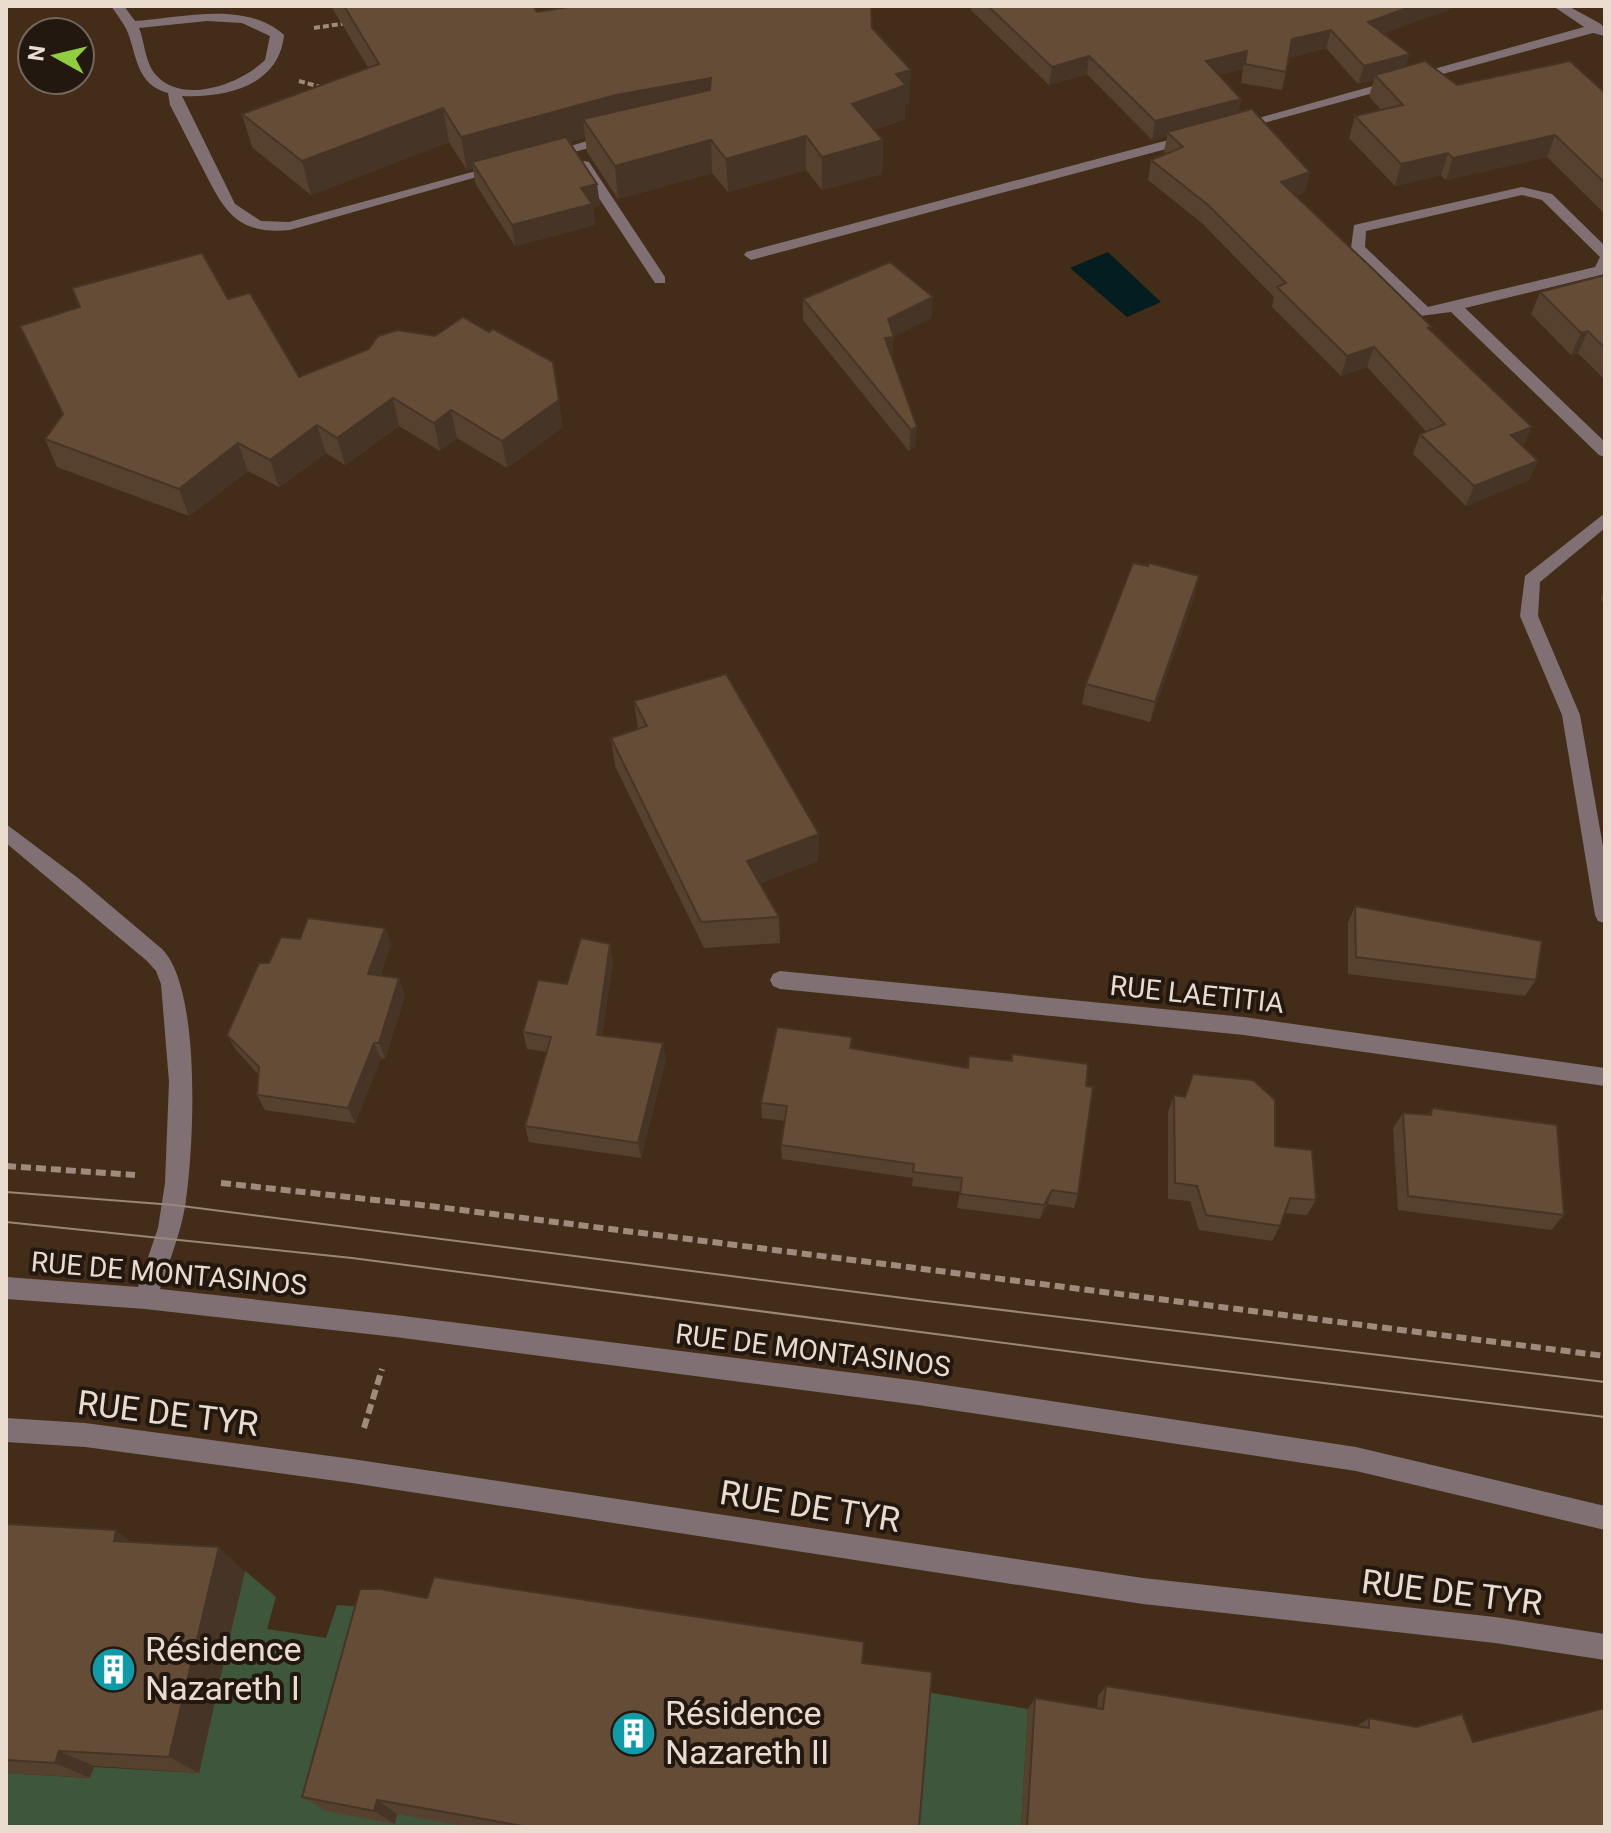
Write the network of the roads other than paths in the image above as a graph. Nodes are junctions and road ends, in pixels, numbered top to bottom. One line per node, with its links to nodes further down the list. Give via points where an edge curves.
1 (117, 6): 3 (street)
2 (1559, 6): 4 (street)
3 (131, 25): 5 (street, via 145,70 157,85); 5 (street, via 228,17 265,25 277,35 270,64 262,70 225,89)
4 (1600, 31): 6 (street)
5 (174, 91): 9 (street, via 229,206 240,219 272,228)
6 (1218, 131)
7 (625, 134): 9 (street)
8 (1202, 135): 10 (street)
9 (573, 148): 12 (street)
10 (751, 255)
11 (1605, 257): 13 (street, via 1601,270); 13 (street, via 1547,197 1522,191 1359,228 1358,248 1425,313)
12 (660, 280)
13 (1453, 305): 14 (street)
14 (1605, 451)
15 (1605, 519): 17 (street, via 1531,580 1529,616 1571,715)
16 (6, 832): 21 (street, via 166,967 177,1013 176,1178 170,1220)
17 (1605, 915)
18 (780, 980): 19 (street, RUE LAETITIA, via 1244,1026)
19 (1605, 1077)
20 (6, 1288): 21 (street, RUE DE MONTASINOS)
21 (145, 1298): 23 (street, RUE DE MONTASINOS, via 918,1393 1272,1446 1356,1459)
22 (6, 1430): 24 (street, RUE DE TYR, via 85,1435 320,1466 1143,1591)
23 (1605, 1518)
24 (1605, 1647)

